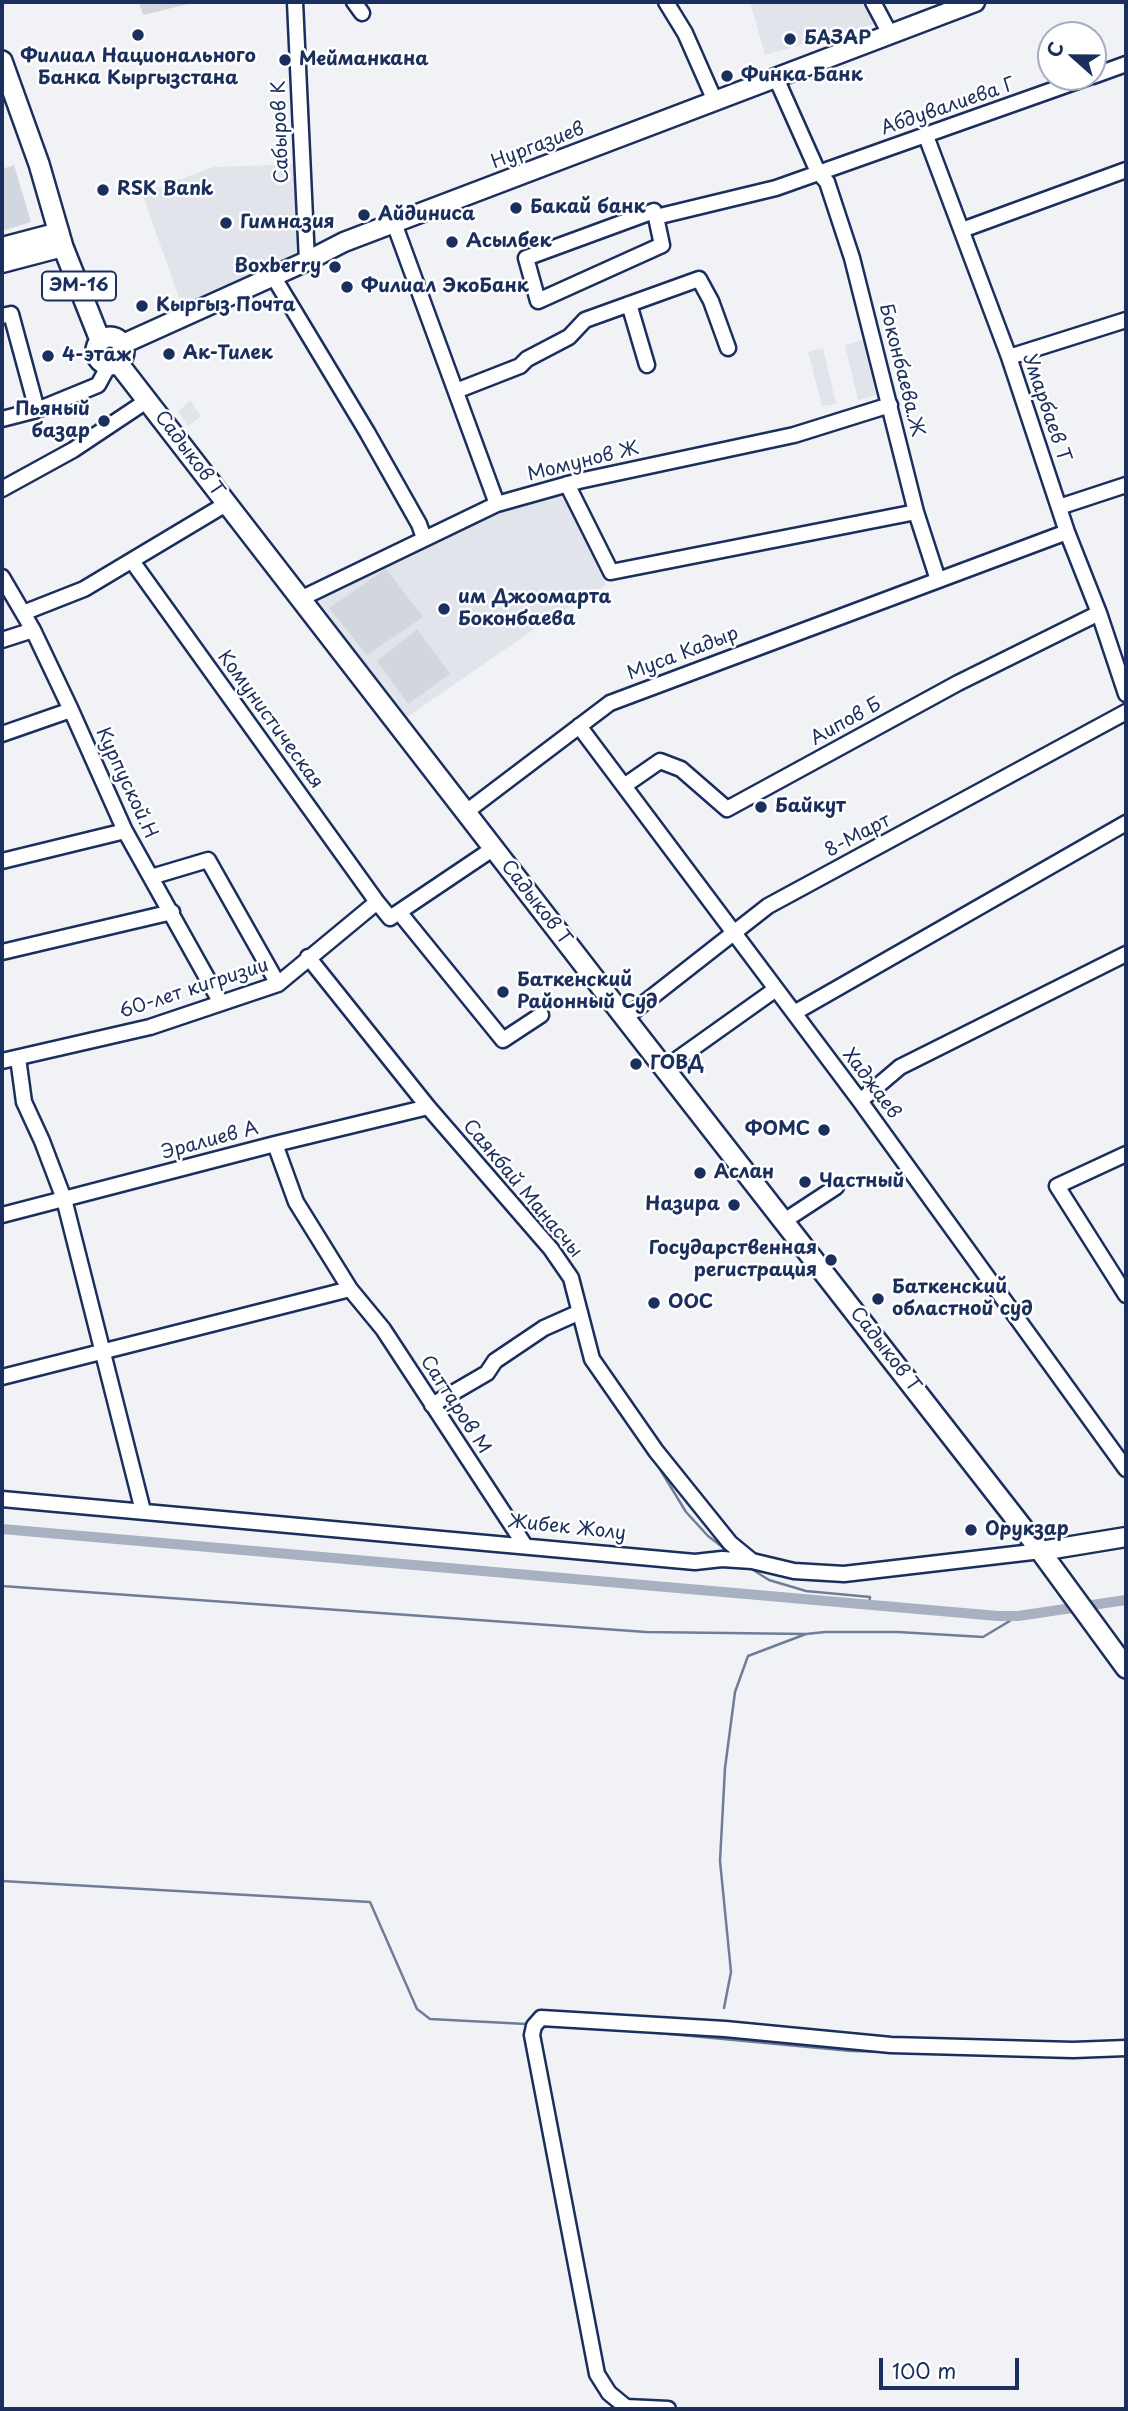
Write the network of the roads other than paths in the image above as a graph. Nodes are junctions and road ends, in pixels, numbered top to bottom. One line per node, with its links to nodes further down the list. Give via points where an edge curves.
1 (299, 2): 20 (street, Сабыров К)
2 (666, 2): 11 (street)
3 (873, 2): 5 (street)
4 (975, 2): 5 (main road, Нургазиев)
5 (890, 34): 9 (main road, Нургазиев)
6 (2, 61): 18 (highway, ЭМ-16)
7 (1126, 64): 8 (street, Абдувалиева Г)
8 (1107, 71)
9 (776, 78): 11 (main road, Нургазиев); 14 (street, Боконбаева.Ж)
10 (1050, 91): 12 (street, Абдувалиева Г)
11 (715, 101): 16 (main road, Нургазиев)
12 (926, 136): 14 (street, Абдувалиева Г); 17 (street, Умарбаев Т)
13 (1126, 170): 17 (street)
14 (818, 172): 15 (street, Абдувалиева Г, via 767,191); 34 (street, Боконбаева.Ж, via 827,182 852,258)
15 (656, 218): 15 (street, Абдувалиева Г, via 654,211 526,258 538,300 662,244)
16 (394, 223): 20 (main road, Нургазиев); 32 (street)
17 (962, 230): 29 (street, Умарбаев Т)
18 (61, 240): 19 (main road); 21 (main road); 26 (highway, ЭМ-16)
19 (2, 247)
20 (307, 261): 22 (main road, Нургазиев)
21 (2, 263)
22 (273, 276): 27 (main road, Нургазиев); 45 (street, via 367,432)
23 (629, 304): 28 (street, via 699,279); 31 (street); 32 (street, via 585,320 569,337 520,366)
24 (2, 316): 35 (street, via 11,314)
25 (1126, 320): 29 (street)
26 (100, 340): 27 (highway, via 113,337); 30 (highway, ЭМ-16, via 96,353 100,361)
27 (123, 344): 30 (highway, via 124,353)
28 (728, 348)
29 (1009, 357): 42 (street, Умарбаев Т)
30 (113, 364): 33 (highway, Садыков Т / ЭМ-16); 35 (street, via 98,386)
31 (647, 365)
32 (456, 391): 41 (street)
33 (148, 400): 39 (street, via 73,450); 40 (highway, Садыков Т / ЭМ-16)
34 (890, 405): 37 (street, Момунов Ж, via 794,435); 43 (street, Боконбаева.Ж)
35 (37, 410): 36 (street)
36 (2, 419)
37 (567, 484): 41 (street, Момунов Ж); 43 (street, via 611,572)
38 (1126, 485): 42 (street)
39 (2, 489)
40 (226, 504): 46 (street); 49 (highway, Садыков Т / ЭМ-16)
41 (497, 504): 45 (street, Момунов Ж)
42 (1059, 507): 44 (street, Умарбаев Т)
43 (916, 512): 48 (street, Боконбаева.Ж)
44 (1067, 532): 48 (street, Муса Кадыр); 51 (street, Умарбаев Т)
45 (424, 538): 49 (street, Момунов Ж)
46 (132, 561): 50 (street, via 84,589); 66 (street, Комунистическая)
47 (2, 577): 50 (street, Курпуской.Н)
48 (939, 580): 57 (street, Муса Кадыр, via 610,703)
49 (300, 598): 60 (highway, Садыков Т / ЭМ-16)
50 (23, 612): 52 (street, Курпуской.Н)
51 (1099, 613): 54 (street, Умарбаев Т); 59 (street, Аипов Б, via 727,809 681,769 660,761)
52 (33, 630): 53 (street); 55 (street, Курпуской.Н)
53 (2, 640)
54 (1126, 694)
55 (71, 710): 58 (street); 62 (street, Курпуской.Н)
56 (1126, 712): 69 (street, 8-Март, via 768,906)
57 (579, 726): 59 (street, Хаджаев); 60 (street, Муса Кадыр)
58 (2, 734)
59 (624, 786): 69 (street, Хаджаев)
60 (466, 812): 63 (highway, Садыков Т / ЭМ-16)
61 (1126, 823): 76 (street)
62 (125, 831): 64 (street); 65 (street, Курпуской.Н)
63 (494, 848): 68 (street); 78 (highway, Садыков Т / ЭМ-16)
64 (2, 861)
65 (151, 877): 67 (street, Курпуской.Н); 73 (street, via 208,860)
66 (377, 902): 68 (street, via 390,918); 72 (street, 60-лет кигризии)
67 (172, 912): 70 (street); 75 (street, Курпуской.Н)
68 (399, 912): 77 (street, via 503,1040)
69 (734, 933): 74 (street, Хаджаев); 78 (street, 8-Март)
70 (2, 952)
71 (1126, 954): 82 (street, via 900,1067)
72 (308, 957): 73 (street, 60-лет кигризии); 83 (street, Саякбай Манасчы)
73 (278, 984): 75 (street, 60-лет кигризии)
74 (776, 989): 76 (street, Хаджаев); 81 (street)
75 (221, 1003): 79 (street, 60-лет кигризии, via 150,1027)
76 (794, 1013): 82 (street, Хаджаев)
77 (541, 1015)
78 (625, 1017): 81 (highway, Садыков Т / ЭМ-16)
79 (18, 1058): 80 (street, 60-лет кигризии); 87 (street, via 24,1102)
80 (2, 1061)
81 (665, 1069): 89 (highway, Садыков Т / ЭМ-16)
82 (860, 1101): 96 (street, Хаджаев)
83 (428, 1107): 84 (street, Эралиев А); 92 (street, Саякбай Манасчы, via 551,1250 571,1278)
84 (275, 1144): 87 (street, Эралиев А); 90 (street, Саттаров М, via 296,1202)
85 (1126, 1154): 91 (street, via 1058,1186)
86 (836, 1187): 89 (street)
87 (64, 1199): 88 (street, Эралиев А); 93 (street)
88 (2, 1215)
89 (784, 1221): 101 (highway, Садыков Т / ЭМ-16)
90 (350, 1289): 93 (street); 95 (street, Саттаров М, via 383,1329)
91 (1126, 1295)
92 (580, 1312): 95 (street, via 544,1328 495,1362 487,1373); 102 (street, Саякбай Манасчы, via 592,1359 656,1451 730,1543)
93 (103, 1351): 94 (street); 98 (street)
94 (2, 1377)
95 (432, 1405): 100 (street, Саттаров М)
96 (1126, 1469)
97 (2, 1499): 98 (street, Жибек Жолу)
98 (143, 1511): 100 (street, Жибек Жолу)
99 (1126, 1537): 101 (main road, Жибек Жолу)
100 (524, 1545): 102 (street, Жибек Жолу, via 695,1562)
101 (1037, 1546): 102 (street, Жибек Жолу, via 844,1574 794,1571); 103 (highway, ЭМ-16)
102 (751, 1561)
103 (1126, 1668)
104 (1126, 2048): 105 (street, via 891,2045 541,2018 532,2035 597,2374 609,2393 626,2407)
105 (667, 2409)

